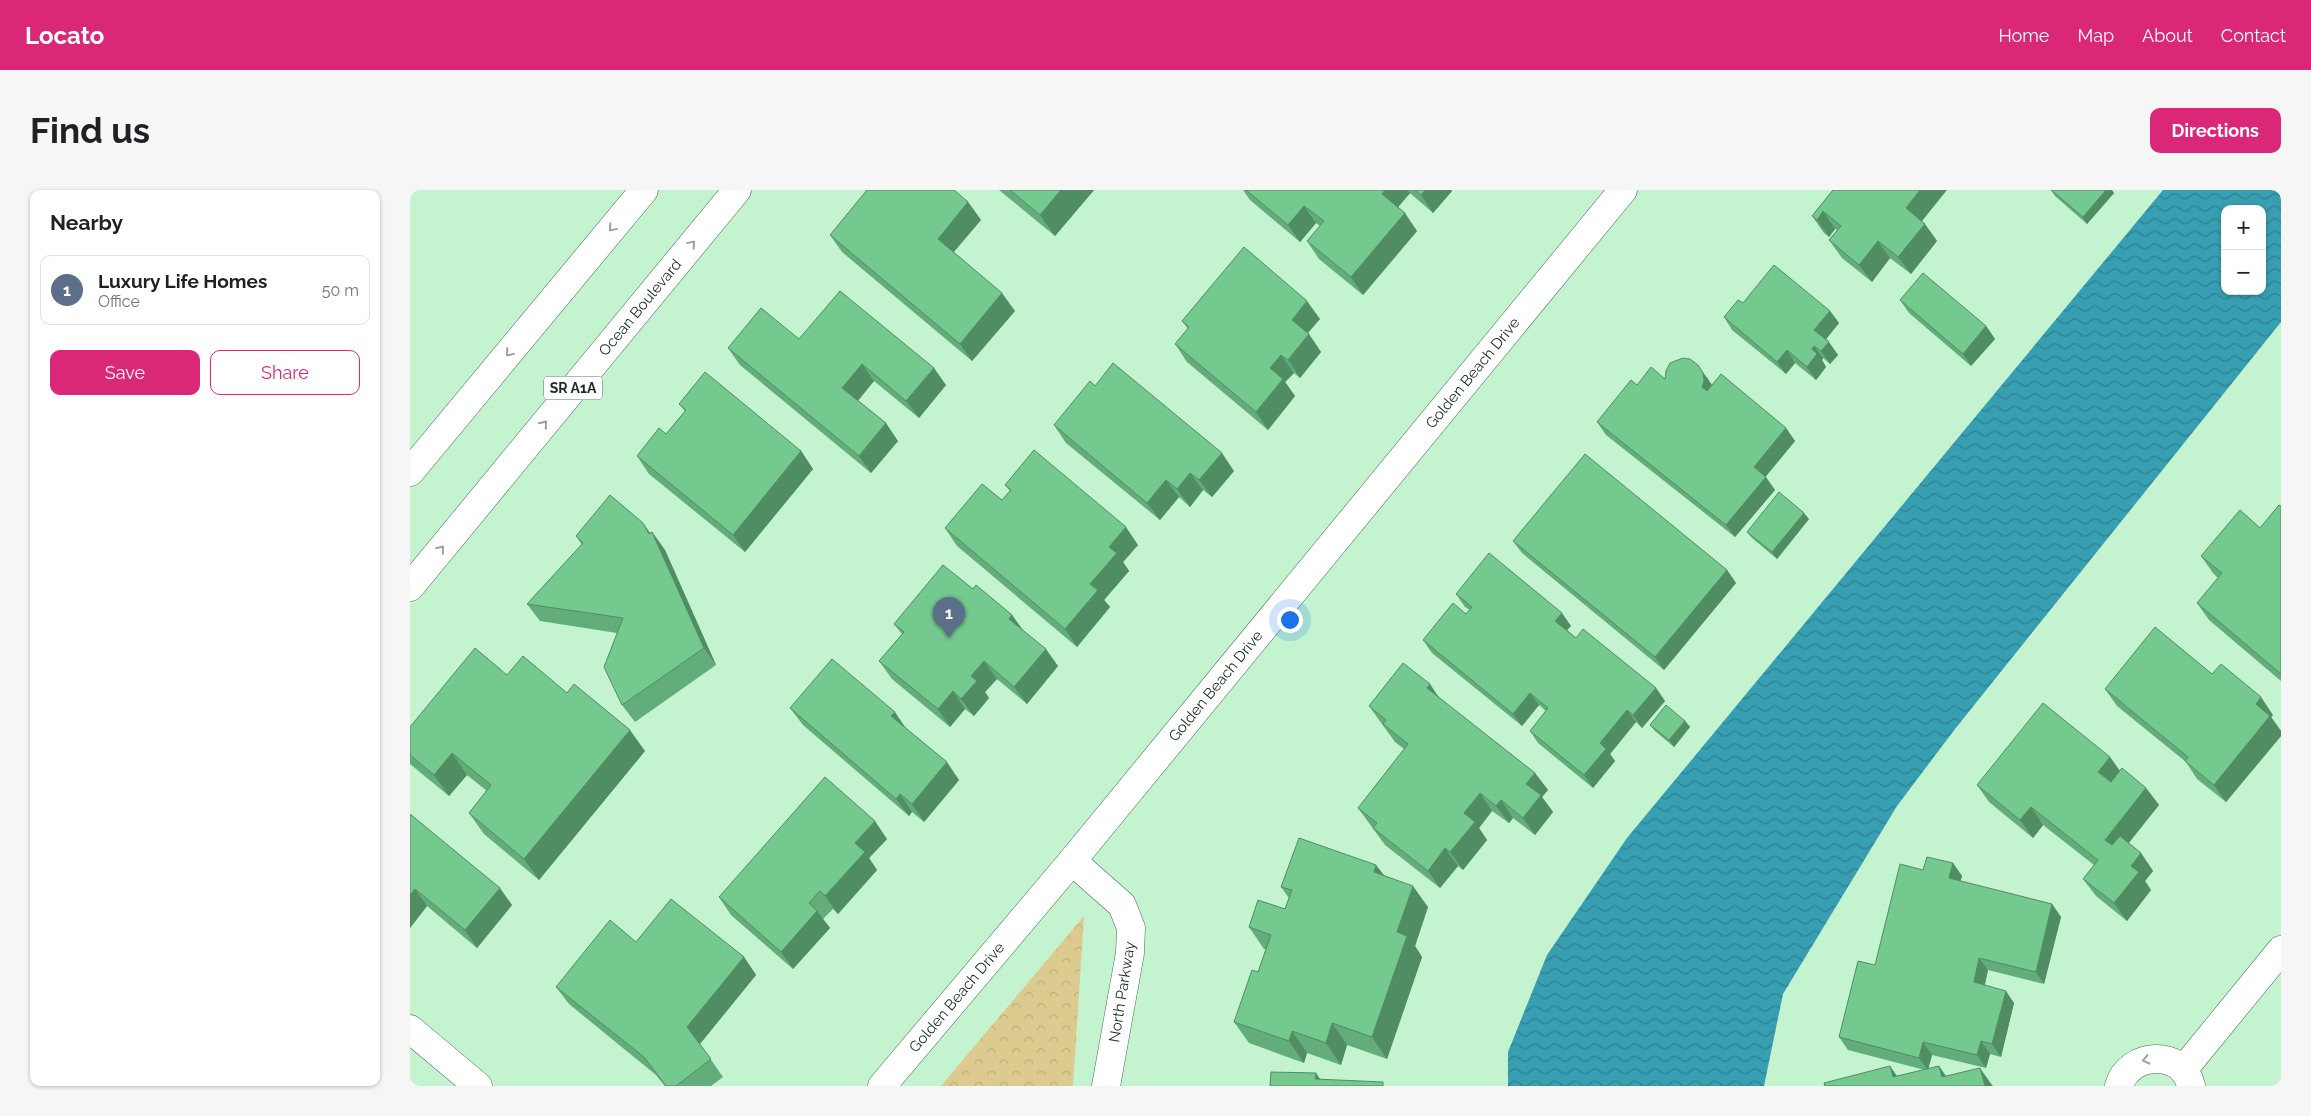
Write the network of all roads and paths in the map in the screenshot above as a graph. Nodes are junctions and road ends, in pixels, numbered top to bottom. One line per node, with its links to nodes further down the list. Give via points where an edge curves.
1 (644, 190): 4 (street, one-way to 4)
2 (737, 190): 5 (street, Ocean Boulevard / SR A1A, one-way to 2)
3 (1623, 190): 6 (street, Golden Beach Drive)
4 (410, 472)
5 (410, 587)
6 (1072, 861): 11 (street, Golden Beach Drive); 12 (street, North Parkway, via 1122,905 1131,928 1130,953)
7 (2281, 950): 9 (street)
8 (410, 1030): 10 (street)
9 (2187, 1078): 13 (street, one-way to 13, via 2161,1059 2149,1058 2128,1069)
10 (478, 1086)
11 (882, 1086)
12 (1106, 1086)
13 (2119, 1086)

